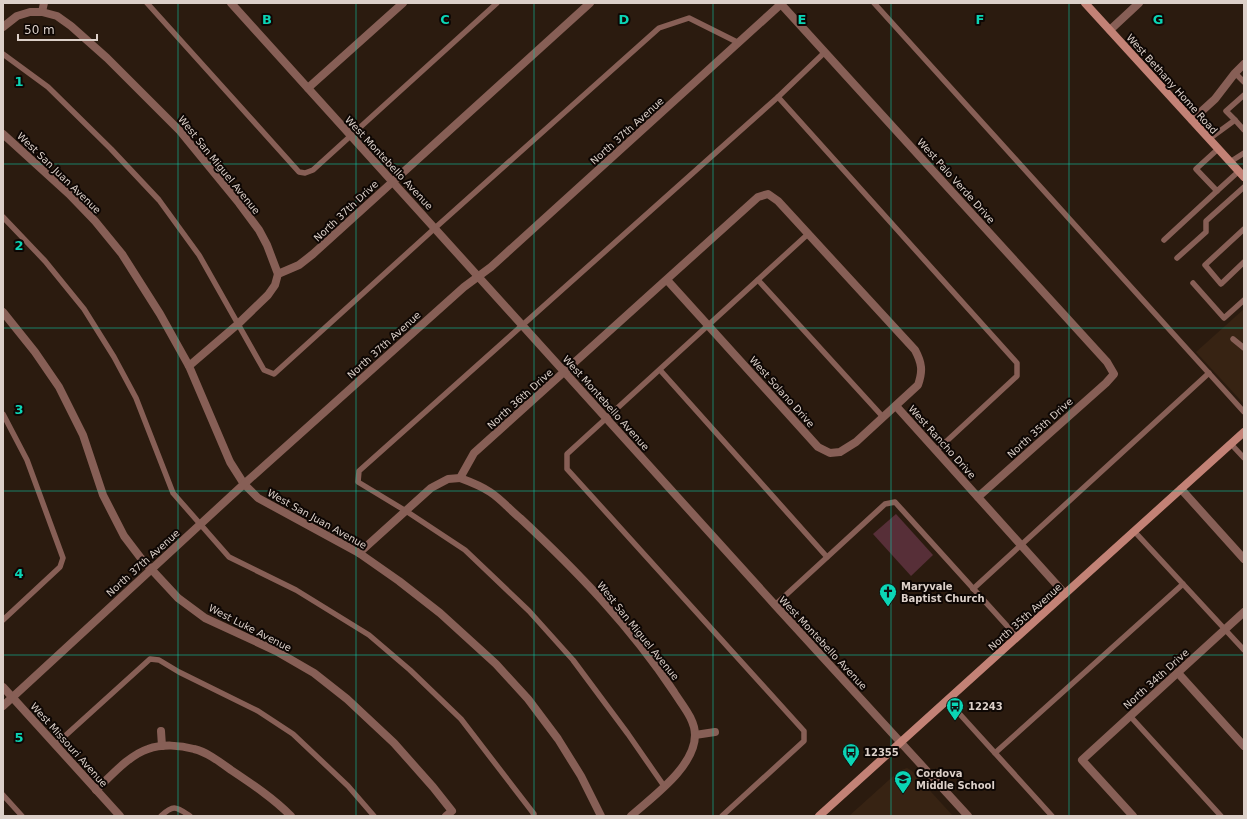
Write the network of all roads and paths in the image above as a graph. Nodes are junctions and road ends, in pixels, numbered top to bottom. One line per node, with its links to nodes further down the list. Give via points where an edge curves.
1 (44, 3): 11 (street)
2 (147, 3): 27 (lane, via 299,172 313,170)
3 (231, 3): 20 (street, West Montebello Avenue)
4 (403, 3): 20 (street)
5 (497, 3): 27 (lane)
6 (590, 3): 33 (street, North 37th Drive)
7 (781, 3): 14 (street, North 37th Avenue); 15 (street, West Palo Verde Drive)
8 (874, 3): 59 (lane)
9 (1085, 3): 13 (main road, West Bethany Home Road)
10 (1139, 3): 13 (street)
11 (42, 12): 12 (street, via 17,16); 44 (street, West San Miguel Avenue, via 57,16 71,26 180,131 259,230)
12 (3, 27)
13 (1110, 30): 23 (main road, West Bethany Home Road)
14 (739, 43): 38 (lane, via 688,18 659,28); 45 (street, North 37th Avenue)
15 (825, 52): 22 (lane); 60 (street, West Palo Verde Drive, via 1107,362)
16 (3, 54): 51 (lane, via 48,87 159,200 199,255)
17 (1244, 64): 18 (street)
18 (1235, 73): 19 (lane); 23 (street, via 1216,99)
19 (1244, 82)
20 (308, 88): 27 (street, West Montebello Avenue)
21 (1244, 95): 24 (lane, via 1226,112)
22 (778, 97): 52 (lane); 68 (lane, via 1017,363 1017,376)
23 (1192, 120): 28 (main road, West Bethany Home Road)
24 (1235, 120): 25 (lane); 28 (lane)
25 (1244, 130)
26 (3, 134): 56 (street, West San Juan Avenue, via 69,194 122,254)
27 (350, 136): 33 (street, West Montebello Avenue)
28 (1209, 139): 29 (main road, West Bethany Home Road)
29 (1218, 149): 31 (main road, West Bethany Home Road); 35 (lane, via 1196,168)
30 (1244, 153): 31 (lane)
31 (1230, 162): 32 (main road, West Bethany Home Road)
32 (1241, 174): 35 (lane)
33 (392, 182): 38 (street, West Montebello Avenue); 44 (street, North 37th Drive, via 313,254 299,265)
34 (1244, 187): 42 (lane, via 1206,220 1206,232)
35 (1217, 191): 41 (lane)
36 (768, 194): 40 (street, West Rancho Drive, via 778,201); 46 (street, North 36th Drive, via 758,197)
37 (3, 217): 75 (lane, via 46,261 84,309 136,398 173,493)
38 (435, 228): 45 (street, West Montebello Avenue); 51 (lane, via 274,374 264,370)
39 (1244, 229): 43 (lane, via 1204,265 1221,284)
40 (808, 234): 47 (lane); 61 (street, West Rancho Drive, via 915,350 921,361 918,385)
41 (1164, 240)
42 (1177, 258)
43 (1244, 262)
44 (278, 274): 51 (street, via 275,285 268,295)
45 (479, 276): 52 (street, West Montebello Avenue); 71 (street, North 37th Avenue, via 464,286)
46 (667, 280): 53 (street, West Solano Drive); 58 (street, North 36th Drive)
47 (758, 280): 53 (lane); 64 (lane)
48 (1193, 283): 49 (lane, via 1224,318)
49 (1244, 300)
50 (3, 312): 81 (street, West Luke Avenue, via 59,387 83,435 103,495 124,536)
51 (238, 324): 56 (street)
52 (522, 325): 58 (street, West Montebello Avenue); 74 (lane, via 358,471 358,482)
53 (709, 326): 57 (lane); 64 (street, West Solano Drive, via 818,447 830,453 840,452 856,442)
54 (1233, 339): 55 (lane)
55 (1243, 348)
56 (189, 366): 71 (street, West San Juan Avenue, via 230,462)
57 (660, 370): 65 (lane); 79 (lane)
58 (565, 372): 65 (street, West Montebello Avenue); 70 (street, North 36th Drive, via 474,453)
59 (1209, 373): 62 (lane); 77 (lane)
60 (1114, 374): 73 (street, North 35th Drive)
61 (896, 406): 64 (street, West Solano Drive); 68 (street, West Rancho Drive)
62 (1244, 412)
63 (3, 414): 87 (lane, via 27,460 63,558 60,568)
64 (883, 417)
65 (606, 418): 85 (street, West Montebello Avenue); 118 (lane, via 567,454 567,469 804,731 804,741)
66 (1244, 432): 67 (main road, North 35th Avenue)
67 (1231, 444): 69 (lane); 72 (main road, North 35th Avenue)
68 (936, 451): 73 (street, West Rancho Drive)
69 (1244, 458)
70 (460, 478): 74 (street, via 448,479 431,488); 99 (street, West San Miguel Avenue, via 491,492 564,560 604,602 663,675 688,713)
71 (244, 484): 75 (street, North 37th Avenue); 78 (street, West San Juan Avenue, via 258,498)
72 (1181, 489): 76 (main road, North 35th Avenue); 80 (street)
73 (978, 497): 77 (street, West Rancho Drive)
74 (406, 511): 78 (street); 105 (lane, via 465,550 529,611 573,660)
75 (200, 525): 81 (street, North 37th Avenue); 115 (lane, via 229,557 329,609 369,635 410,670 461,719)
76 (1134, 531): 82 (lane); 84 (main road, North 35th Avenue)
77 (1021, 545): 83 (lane); 84 (street, West Rancho Drive)
78 (358, 553): 116 (street, West San Juan Avenue, via 440,613 496,664 558,739 581,776)
79 (827, 557): 83 (lane, via 884,504 895,502); 85 (lane)
80 (1244, 559)
81 (151, 569): 93 (street, North 37th Avenue); 108 (street, West Luke Avenue, via 178,598 204,618 276,651 314,673 347,699 394,743 432,786)
82 (1183, 584): 88 (lane); 104 (lane)
83 (973, 589): 89 (lane)
84 (1065, 594): 89 (main road, North 35th Avenue)
85 (774, 605): 100 (street, West Montebello Avenue)
86 (1244, 612): 88 (street, North 34th Drive)
87 (3, 620)
88 (1225, 630): 90 (lane); 91 (street, North 34th Drive)
89 (1017, 637): 94 (main road, North 35th Avenue)
90 (1244, 650)
91 (1178, 673): 96 (street, North 34th Drive); 103 (street)
92 (3, 687): 93 (street, West Missouri Avenue)
93 (12, 697): 95 (street, North 37th Avenue); 101 (street, West Missouri Avenue)
94 (947, 700): 100 (main road, North 35th Avenue); 104 (lane)
95 (3, 706)
96 (1130, 716): 122 (street, North 34th Drive, via 1082,760); 123 (lane)
97 (161, 731): 102 (street)
98 (715, 732): 99 (street)
99 (695, 735): 105 (street, via 694,746 688,760)
100 (901, 742): 119 (main road, North 35th Avenue); 120 (street, West Montebello Avenue)
101 (55, 745): 106 (street, West Missouri Avenue); 114 (lane, via 150,659 159,660 258,711 293,734 348,786)
102 (162, 746): 106 (street, via 149,748 135,756); 113 (street, via 195,749 205,754 261,790)
103 (1244, 746)
104 (995, 753): 121 (lane)
105 (664, 786): 117 (street)
106 (96, 790): 110 (street, West Missouri Avenue)
107 (3, 795): 109 (lane)
108 (449, 813)
109 (22, 816)
110 (120, 816)
111 (161, 816): 112 (lane, via 169,808 178,808)
112 (190, 816)
113 (291, 816)
114 (374, 816)
115 (533, 816)
116 (601, 816)
117 (631, 816)
118 (722, 816)
119 (819, 816)
120 (968, 816)
121 (1052, 816)
122 (1133, 816)
123 (1221, 816)

